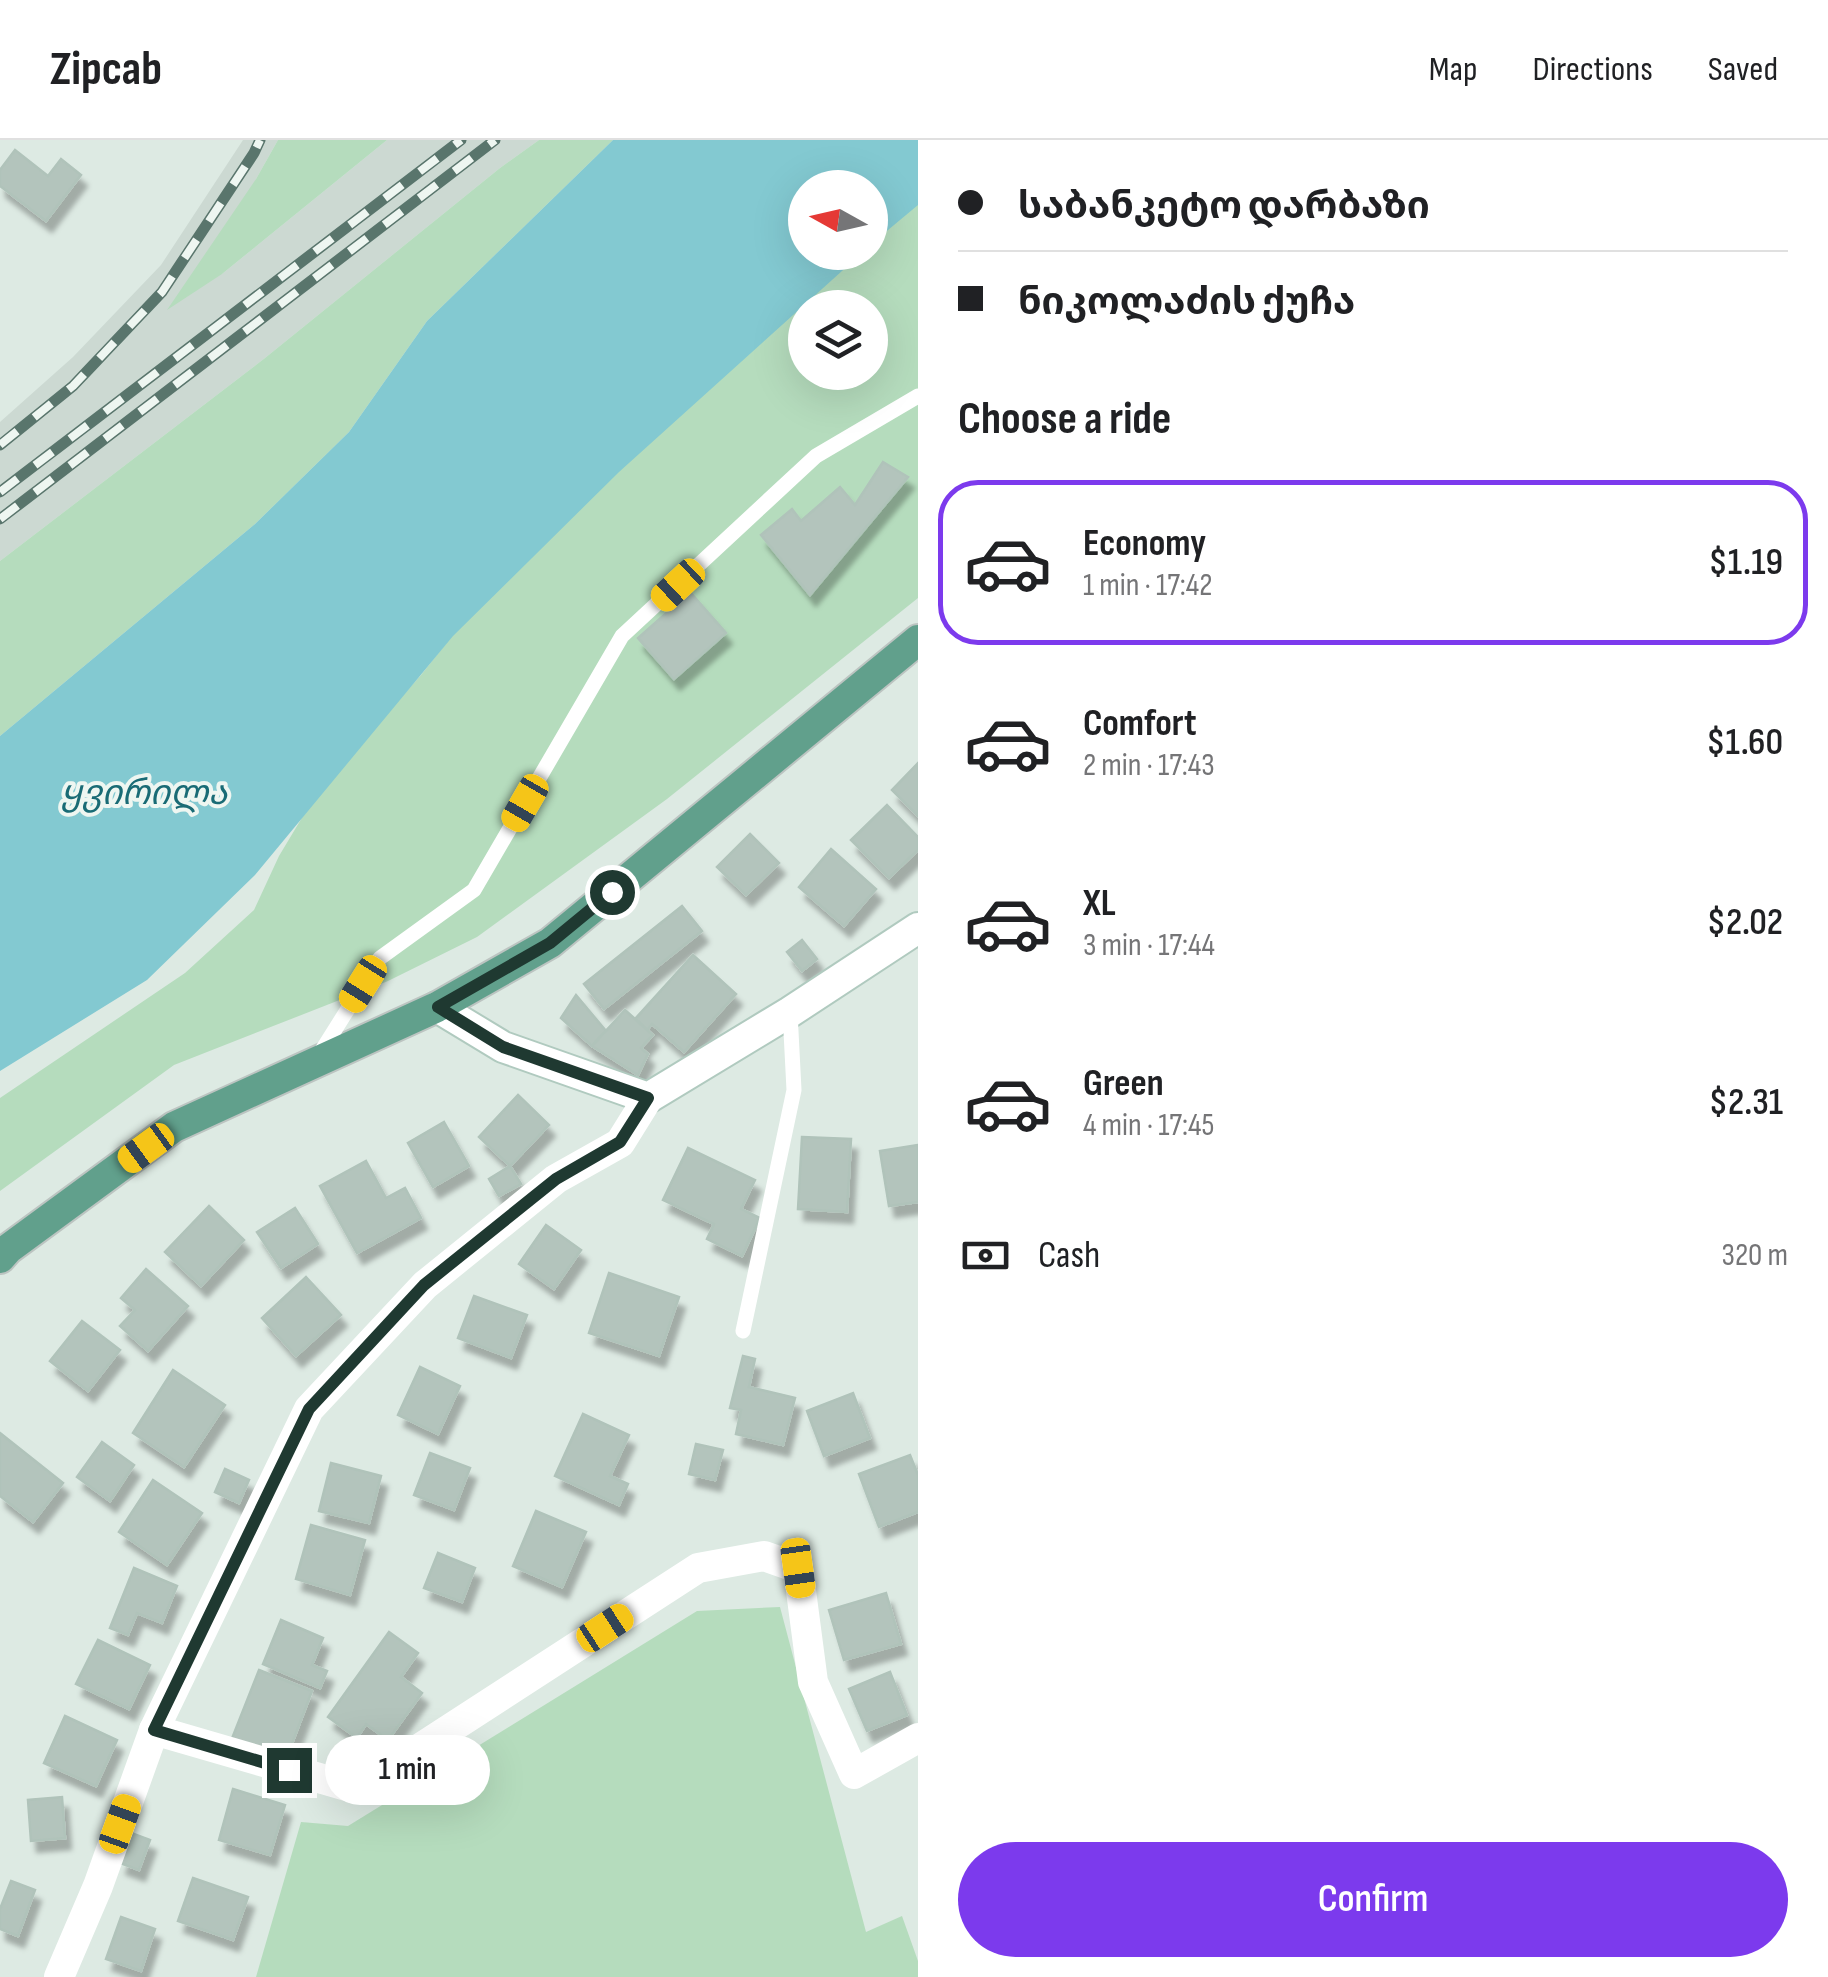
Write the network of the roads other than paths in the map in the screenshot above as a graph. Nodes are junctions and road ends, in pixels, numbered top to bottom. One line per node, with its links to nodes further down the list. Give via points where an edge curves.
1 (918, 396): 6 (lane, via 816,456 622,636 474,890 380,958)
2 (918, 640): 4 (main road, via 550,943)
3 (918, 928): 5 (street)
4 (438, 1007): 6 (main road); 7 (street, via 503,1047)
5 (790, 1012): 7 (street); 9 (lane, via 794,1090)
6 (315, 1063): 8 (main road, via 174,1127)
7 (648, 1098): 10 (street, via 620,1142 556,1179 424,1285 309,1409)
8 (0, 1258)
9 (743, 1331)
10 (154, 1730): 11 (street, via 357,1789 698,1568 764,1556 798,1568 813,1682 854,1774); 12 (street)
11 (918, 1738)
12 (60, 1977)

